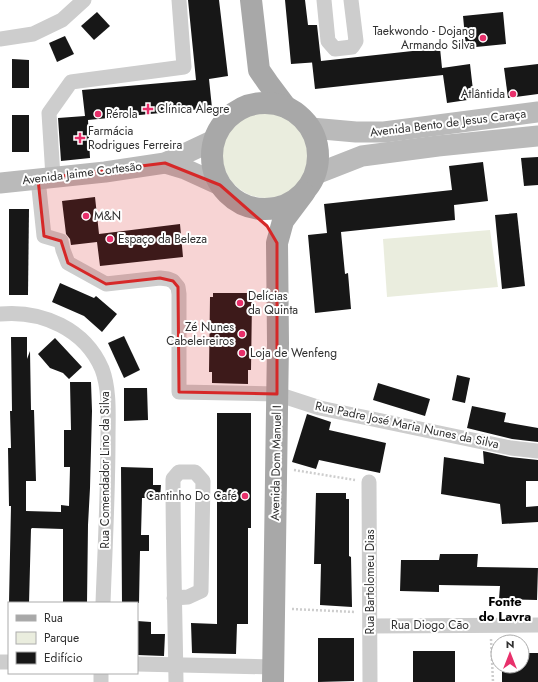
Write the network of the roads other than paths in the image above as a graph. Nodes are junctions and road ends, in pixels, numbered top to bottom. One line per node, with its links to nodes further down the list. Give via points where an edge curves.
1 (84, 0): 6 (street, via 62,20 33,34)
2 (179, 0): 16 (street, via 184,67 71,82 49,114)
3 (251, 0): 7 (main road)
4 (324, 0): 5 (street, via 328,41 335,49 352,47 356,41)
5 (351, 0)
6 (0, 39)
7 (259, 70): 8 (main road); 9 (main road)
8 (286, 106): 9 (main road, via 272,102); 11 (main road, via 300,115)
9 (242, 107): 13 (main road, via 220,127)
10 (538, 112): 11 (main road, Avenida Bento de Jesus Caraça, via 384,132)
11 (311, 128): 15 (main road, via 317,142 319,158)
12 (538, 136): 15 (main road, Avenida Bento de Jesus Caraça, via 362,156)
13 (214, 140): 14 (main road, Avenida Jaime Cortesão); 18 (main road, via 212,163)
14 (165, 164): 16 (main road, Avenida Jaime Cortesão); 18 (main road, Avenida Jaime Cortesão, via 185,169)
15 (316, 174): 19 (main road)
16 (45, 178): 17 (main road, Avenida Jaime Cortesão); 22 (street, Rua Padre José Maria Nunes da Silva, via 44,236 61,242 68,263 106,284 160,278 173,281 178,287 179,392)
17 (0, 183)
18 (226, 191): 19 (main road, via 246,206 261,209 277,208 292,202); 20 (main road, via 267,226)
19 (304, 193): 20 (main road, Avenida Dom Manuel I, via 283,222)
20 (277, 243): 22 (main road, Avenida Dom Manuel I)
21 (0, 314): 26 (street, Rua Comendador Lino da Silva, via 14,313 45,318 64,326 81,339 94,354 102,370 108,409)
22 (277, 394): 23 (street, Rua Padre José Maria Nunes da Silva, via 320,408); 31 (main road, Avenida Dom Manuel I)
23 (538, 451)
24 (369, 482): 27 (street, Rua Bartolomeu Dias)
25 (174, 598): 25 (street, via 188,597 201,591 203,481 195,472 179,472 172,479); 30 (street)
26 (103, 602)
27 (370, 619): 28 (street, Rua Diogo Cão); 33 (street, Rua Bartolomeu Dias)
28 (538, 625)
29 (138, 664): 30 (street)
30 (176, 664): 31 (street); 32 (street)
31 (273, 675)
32 (176, 682)
33 (370, 682)

